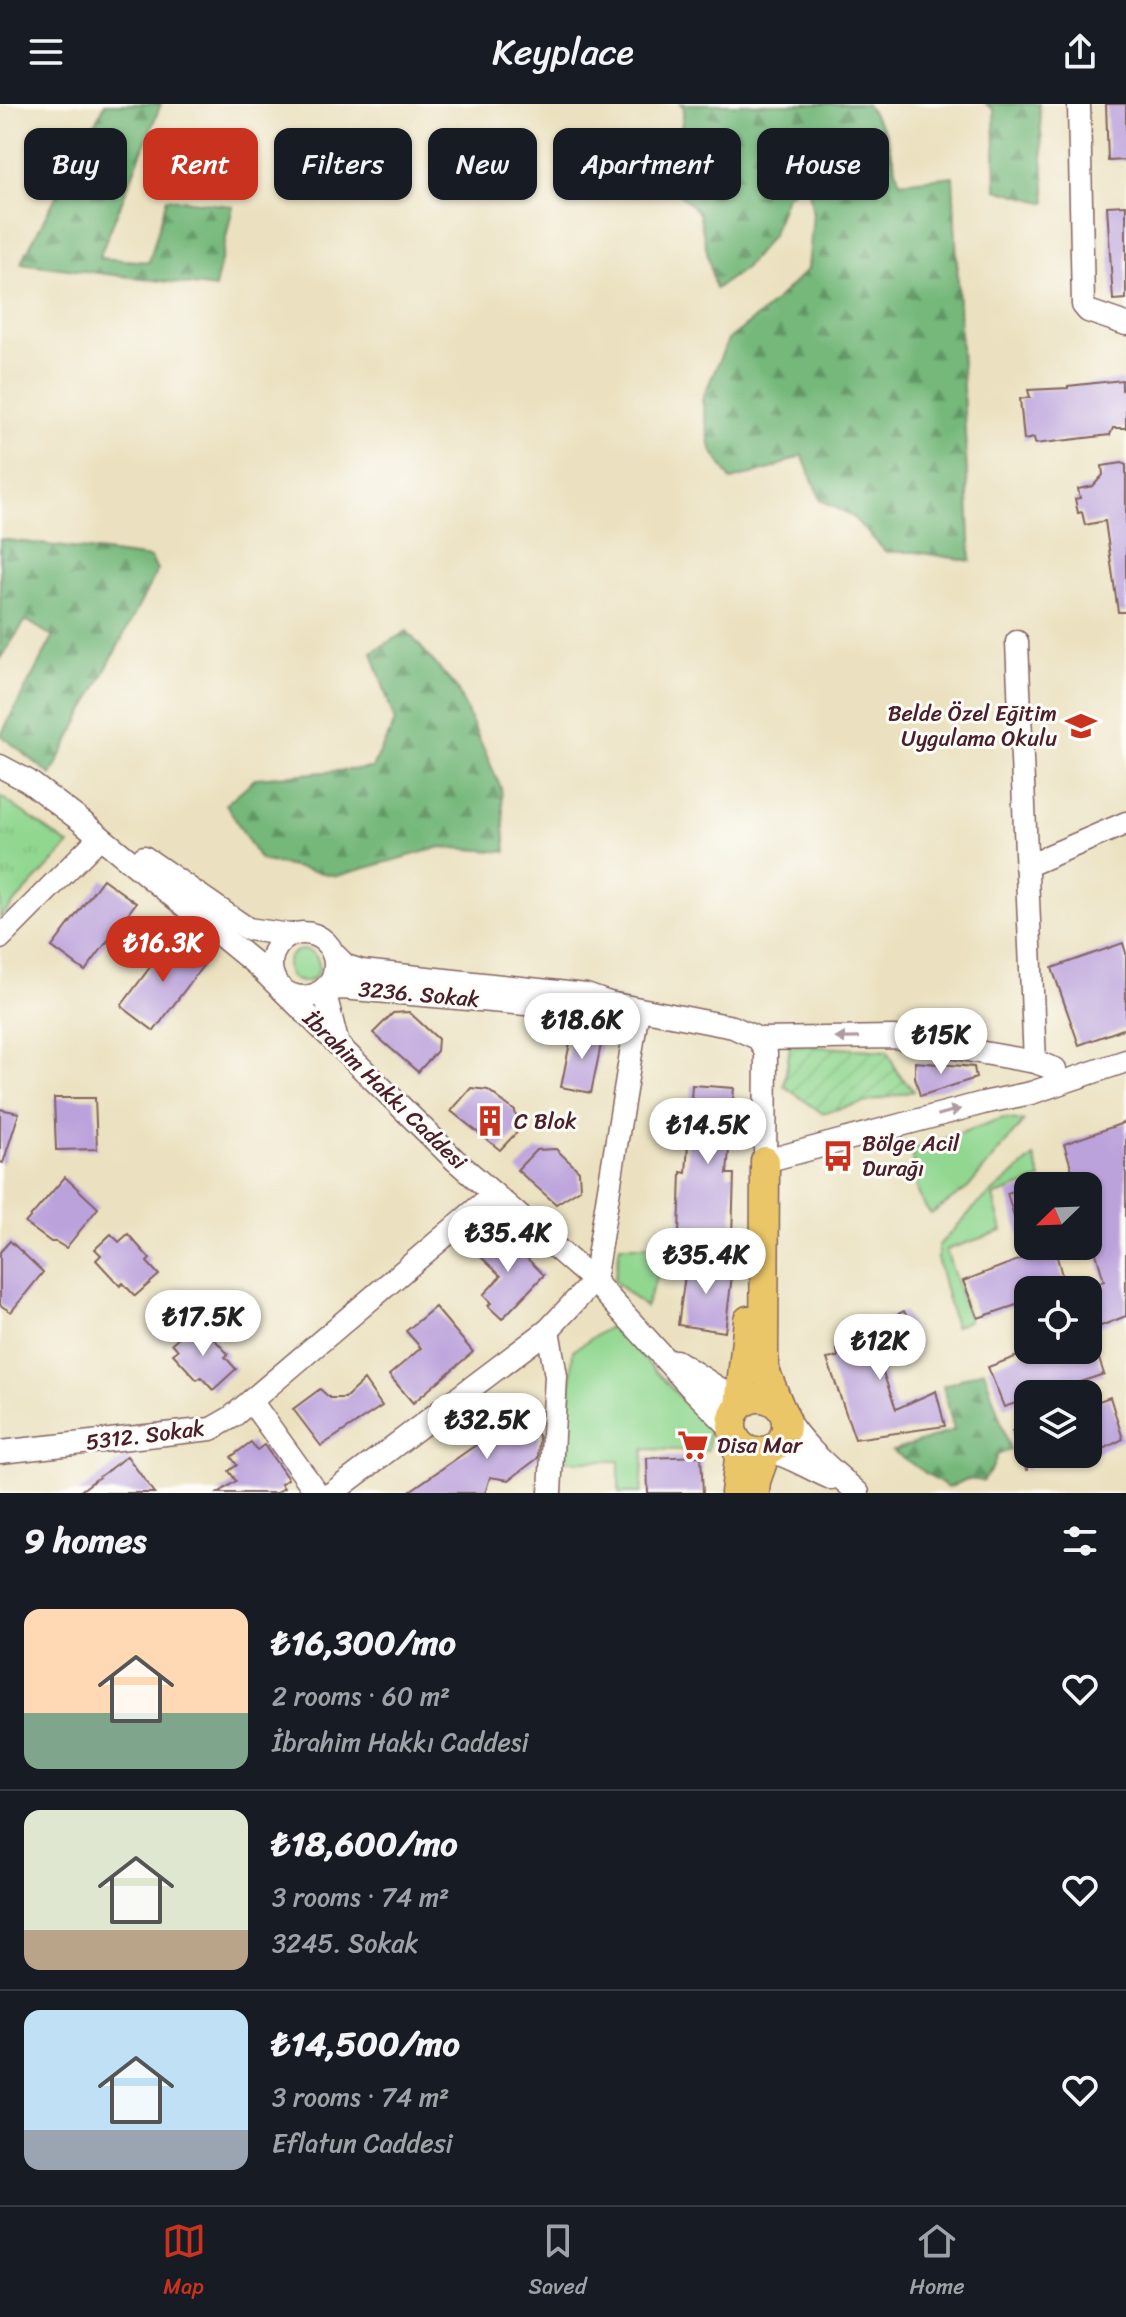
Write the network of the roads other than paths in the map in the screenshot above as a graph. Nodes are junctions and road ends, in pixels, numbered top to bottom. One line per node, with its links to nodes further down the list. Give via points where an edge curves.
1 (1079, 104): 2 (street, via 1083,305)
2 (1126, 324)
3 (1017, 642): 7 (street)
4 (0, 766): 6 (street, İbrahim Hakkı Caddesi)
5 (1126, 823): 7 (street)
6 (100, 837): 8 (street, İbrahim Hakkı Caddesi, via 133,849 248,929); 9 (street); 12 (street, İbrahim Hakkı Caddesi)
7 (1026, 866): 20 (street)
8 (290, 935): 10 (street, via 318,937); 12 (street, via 272,957 273,976)
9 (0, 938)
10 (332, 952): 11 (street, via 334,972); 13 (street, 3236. Sokak, via 346,966 362,971 586,995)
11 (324, 990): 12 (street, via 304,997); 13 (street, 3236. Sokak, via 583,1009); 16 (street)
12 (284, 991): 16 (street, İbrahim Hakkı Caddesi)
13 (609, 1003): 14 (street, 3236. Sokak)
14 (638, 1010): 15 (street, 3236. Sokak, via 733,1027); 25 (street)
15 (759, 1039): 18 (street, one-way to 15, via 894,1037); 23 (street, via 766,1053)
16 (339, 1046): 24 (street, İbrahim Hakkı Caddesi)
17 (1126, 1047): 20 (street)
18 (1005, 1056): 20 (street); 22 (street, via 1013,1070 1009,1081)
19 (1126, 1061): 21 (street)
20 (1045, 1066): 21 (street)
21 (1031, 1093): 22 (street)
22 (983, 1103): 23 (street, one-way to 22)
23 (765, 1161): 28 (main road, via 764,1368); 29 (main road, via 754,1204)
24 (494, 1194): 25 (street, İbrahim Hakkı Caddesi); 27 (street, 5312. Sokak)
25 (594, 1281): 26 (street); 29 (street, İbrahim Hakkı Caddesi, via 661,1353 723,1391)
26 (548, 1330): 34 (street); 35 (street, via 556,1376)
27 (251, 1401): 31 (street, 5312. Sokak, via 211,1429); 33 (street)
28 (782, 1411): 29 (main road, via 764,1398 746,1400); 30 (main road, via 786,1423 781,1440); 32 (street, via 819,1460)
29 (736, 1425): 30 (main road, via 749,1450); 36 (main road)
30 (767, 1450): 32 (street); 37 (main road)
31 (0, 1452)
32 (855, 1490)
33 (317, 1493)
34 (332, 1493)
35 (550, 1493)
36 (735, 1493)
37 (755, 1493)

